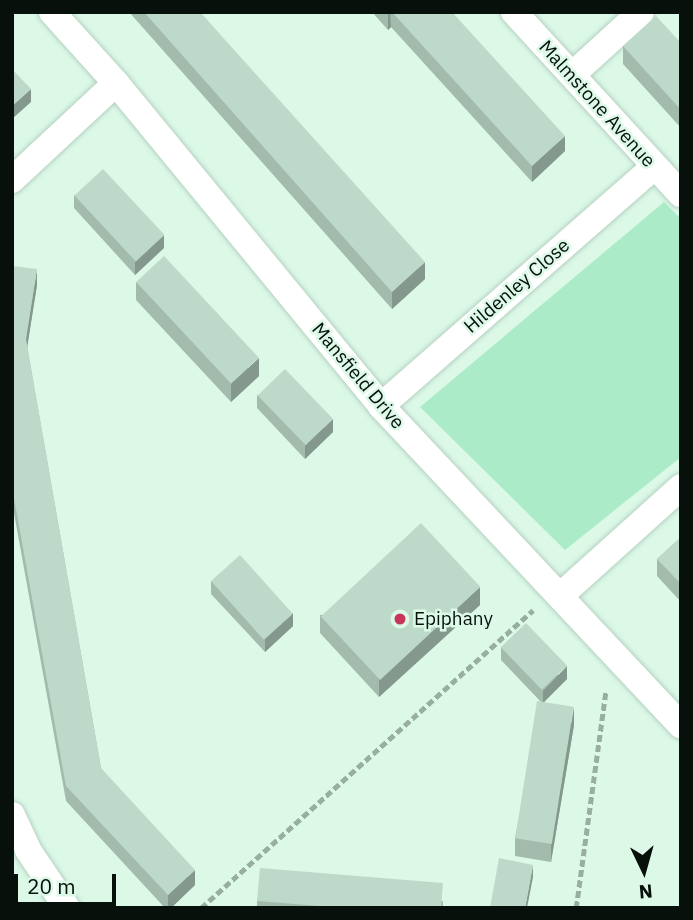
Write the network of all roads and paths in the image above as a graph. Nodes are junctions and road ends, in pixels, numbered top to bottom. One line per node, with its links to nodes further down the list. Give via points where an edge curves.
1 (52, 12): 5 (street, Mansfield Drive)
2 (514, 12): 4 (street, Malmstone Avenue)
3 (641, 12): 4 (street)
4 (572, 75): 6 (street, Malmstone Avenue)
5 (116, 83): 7 (street); 9 (street, Mansfield Drive)
6 (654, 167): 8 (street, Malmstone Avenue); 9 (street, Hildenley Close)
7 (12, 180)
8 (681, 194)
9 (381, 406): 11 (street, Mansfield Drive)
10 (681, 488): 11 (street)
11 (557, 593): 12 (street, Mansfield Drive); 16 (path)
12 (611, 651): 13 (street, Mansfield Drive); 17 (path)
13 (681, 725)
14 (12, 815): 15 (street, via 28,850)
15 (67, 908)
16 (201, 908)
17 (576, 908)

